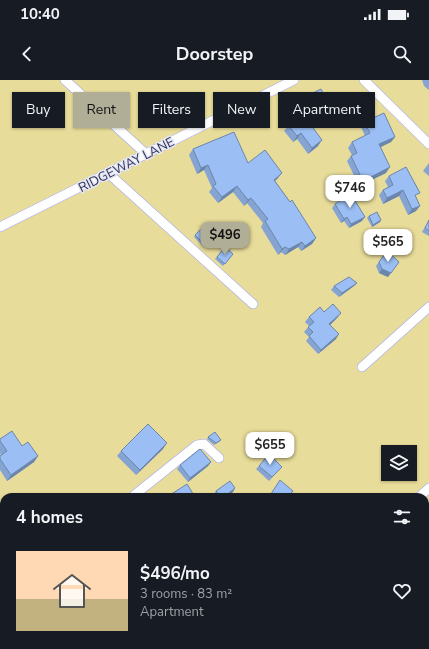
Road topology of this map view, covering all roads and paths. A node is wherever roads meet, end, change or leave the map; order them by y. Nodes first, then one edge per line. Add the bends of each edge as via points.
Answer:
1 (65, 80) edge
2 (294, 80) edge
3 (364, 80) edge
4 (429, 144) edge
5 (146, 154) junction
6 (108, 173) junction
7 (0, 227) edge
8 (253, 304) dead end
9 (429, 307) edge
10 (362, 367) dead end
11 (219, 458) dead end
12 (137, 493) edge

1 - 5 street
2 - 5 street, RIDGEWAY LANE
3 - 4 street
5 - 6 street, RIDGEWAY LANE
6 - 7 street, RIDGEWAY LANE
6 - 8 street
9 - 10 street
11 - 12 street via 204,444 197,445

